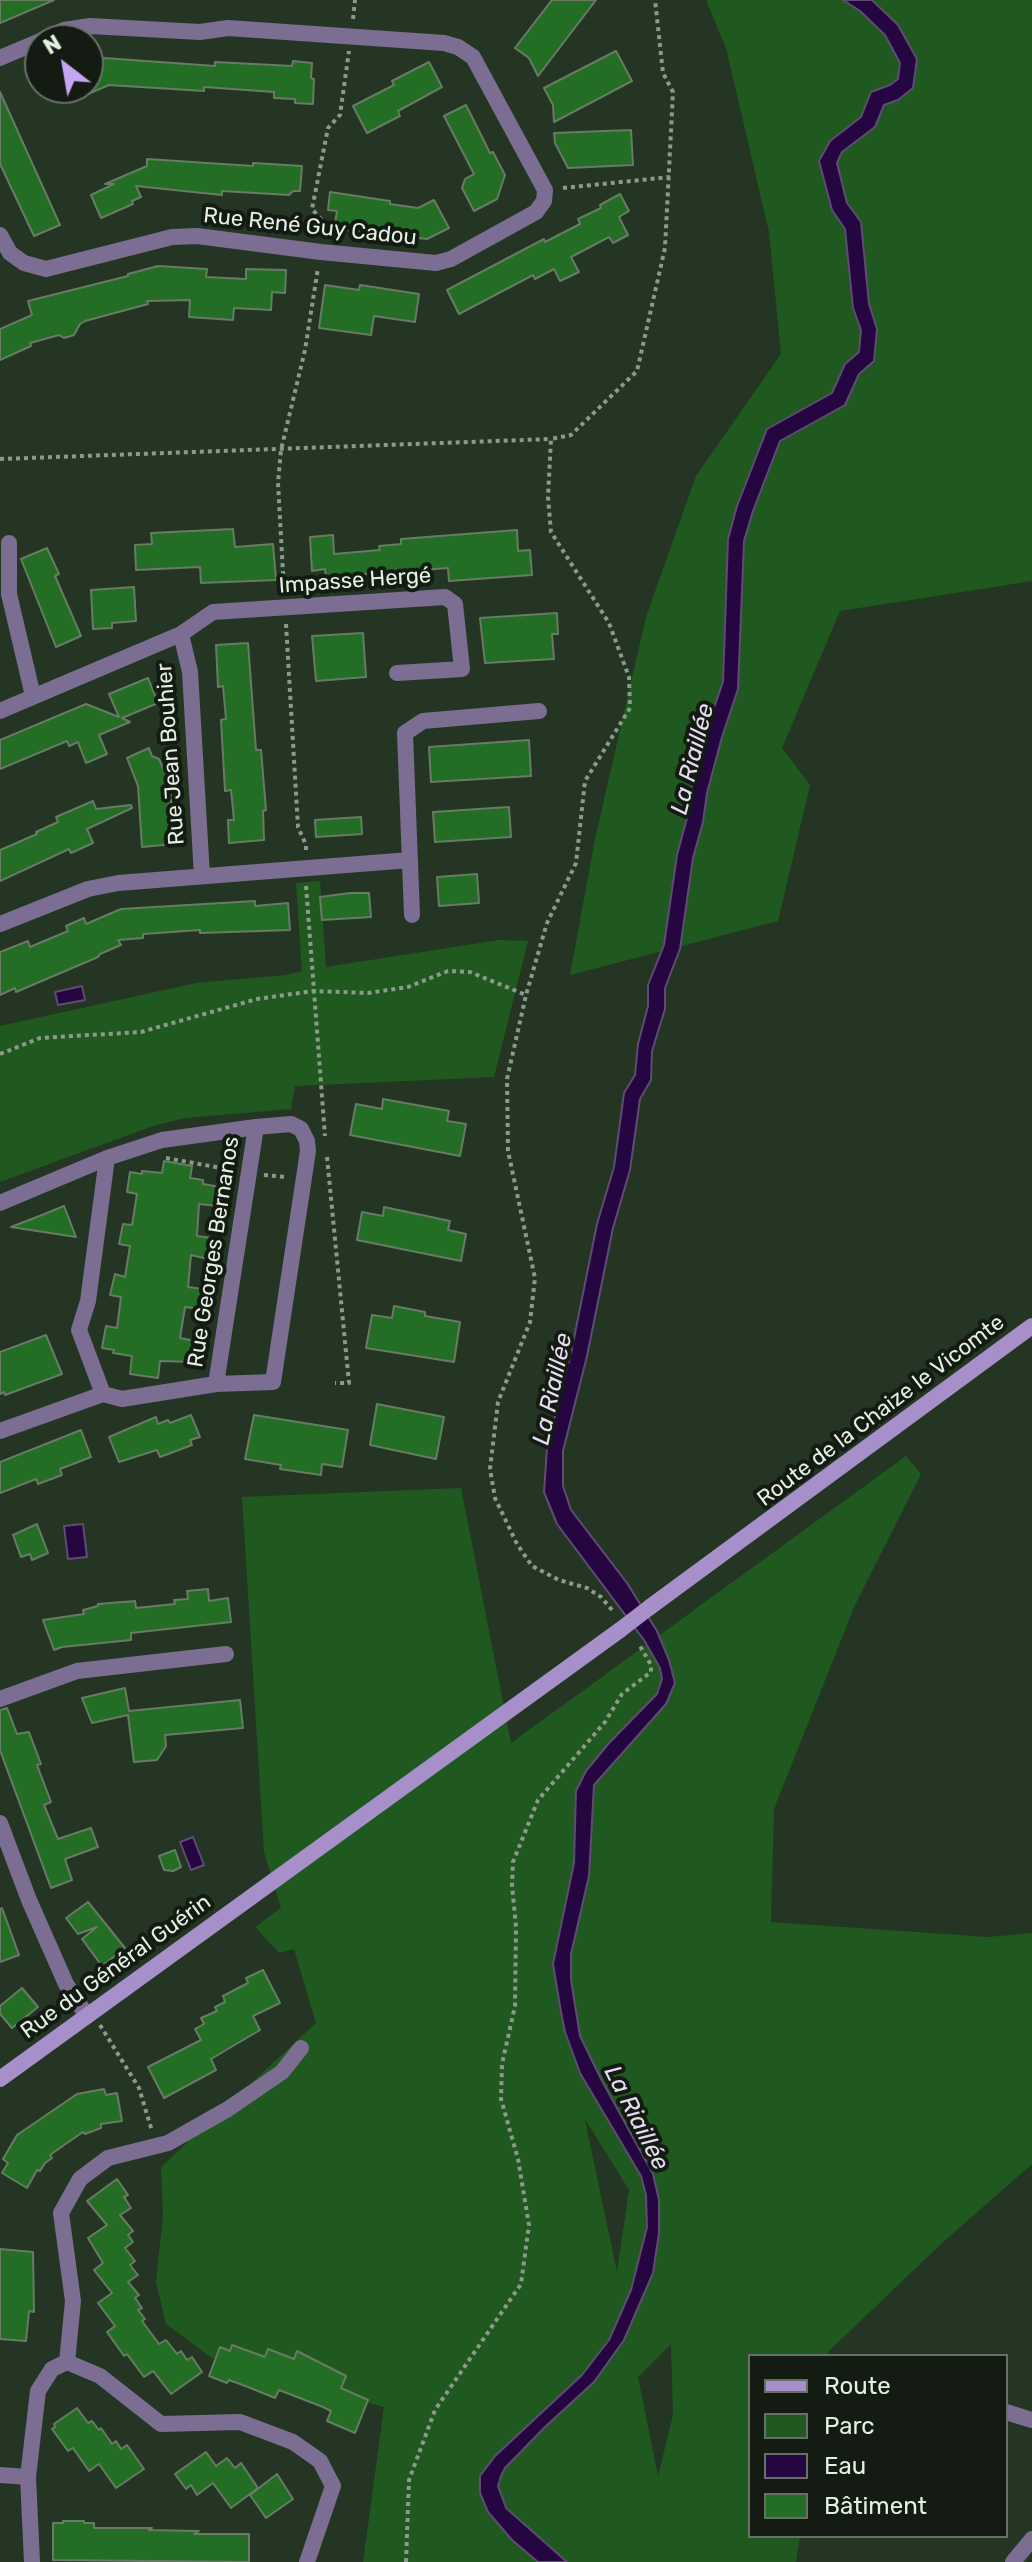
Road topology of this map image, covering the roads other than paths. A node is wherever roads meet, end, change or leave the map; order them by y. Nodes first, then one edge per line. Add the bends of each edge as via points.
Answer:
1 (104, 27) edge
2 (24, 47) edge
3 (0, 58) edge
4 (0, 235) edge
5 (9, 543) dead end
6 (181, 634) junction
7 (397, 673) dead end
8 (33, 696) junction
9 (0, 711) edge
10 (539, 711) dead end
11 (410, 860) junction
12 (202, 876) junction
13 (412, 915) dead end
14 (0, 924) edge
15 (256, 1127) junction
16 (107, 1158) junction
17 (0, 1203) edge
18 (1032, 1326) edge
19 (216, 1384) junction
20 (103, 1394) junction
21 (0, 1431) edge
22 (620, 1630) joint
23 (226, 1654) dead end
24 (0, 1699) edge
25 (0, 1823) edge
26 (89, 2014) junction
27 (301, 2048) dead end
28 (0, 2079) edge
29 (67, 2362) junction
30 (1008, 2413) edge
31 (1032, 2420) edge
32 (0, 2475) edge
33 (28, 2477) junction
34 (1032, 2539) edge
35 (32, 2562) edge
36 (307, 2562) edge
37 (1013, 2562) edge

1 - 4 street, Rue René Guy Cadou via 200,32 228,28 458,47 473,57 545,190 544,201 536,212 436,263 172,237 46,269 10,253
2 - 3 street
5 - 8 street via 9,594
6 - 7 street, Impasse Hergé via 213,612 433,597 455,604 462,669
6 - 8 street, Rue Jean Bouhier
6 - 12 street, Rue Jean Bouhier via 190,672
8 - 9 street, Rue Jean Bouhier
10 - 11 street via 423,721 405,733
11 - 12 street
11 - 13 street
12 - 14 street via 88,889
15 - 16 street via 162,1140
15 - 19 street, Rue Georges Bernanos
15 - 19 street via 291,1124 307,1141 273,1382
16 - 17 street
16 - 20 street via 88,1301 79,1330
18 - 22 main road, Route de la Chaize le Vicomte, bridge
19 - 20 street via 122,1399
20 - 21 street
22 - 26 main road, Rue du Général Guérin
23 - 24 street via 77,1671
25 - 26 street via 66,1984
26 - 28 main road, Rue du Général Guérin
27 - 29 street via 282,2072 228,2109 168,2143 108,2158 80,2179 61,2213 73,2301
29 - 33 street via 52,2369 38,2391
29 - 36 street via 100,2376 161,2424 240,2422 293,2442 320,2461 333,2486
30 - 31 street
32 - 33 street
33 - 35 street
34 - 37 street

